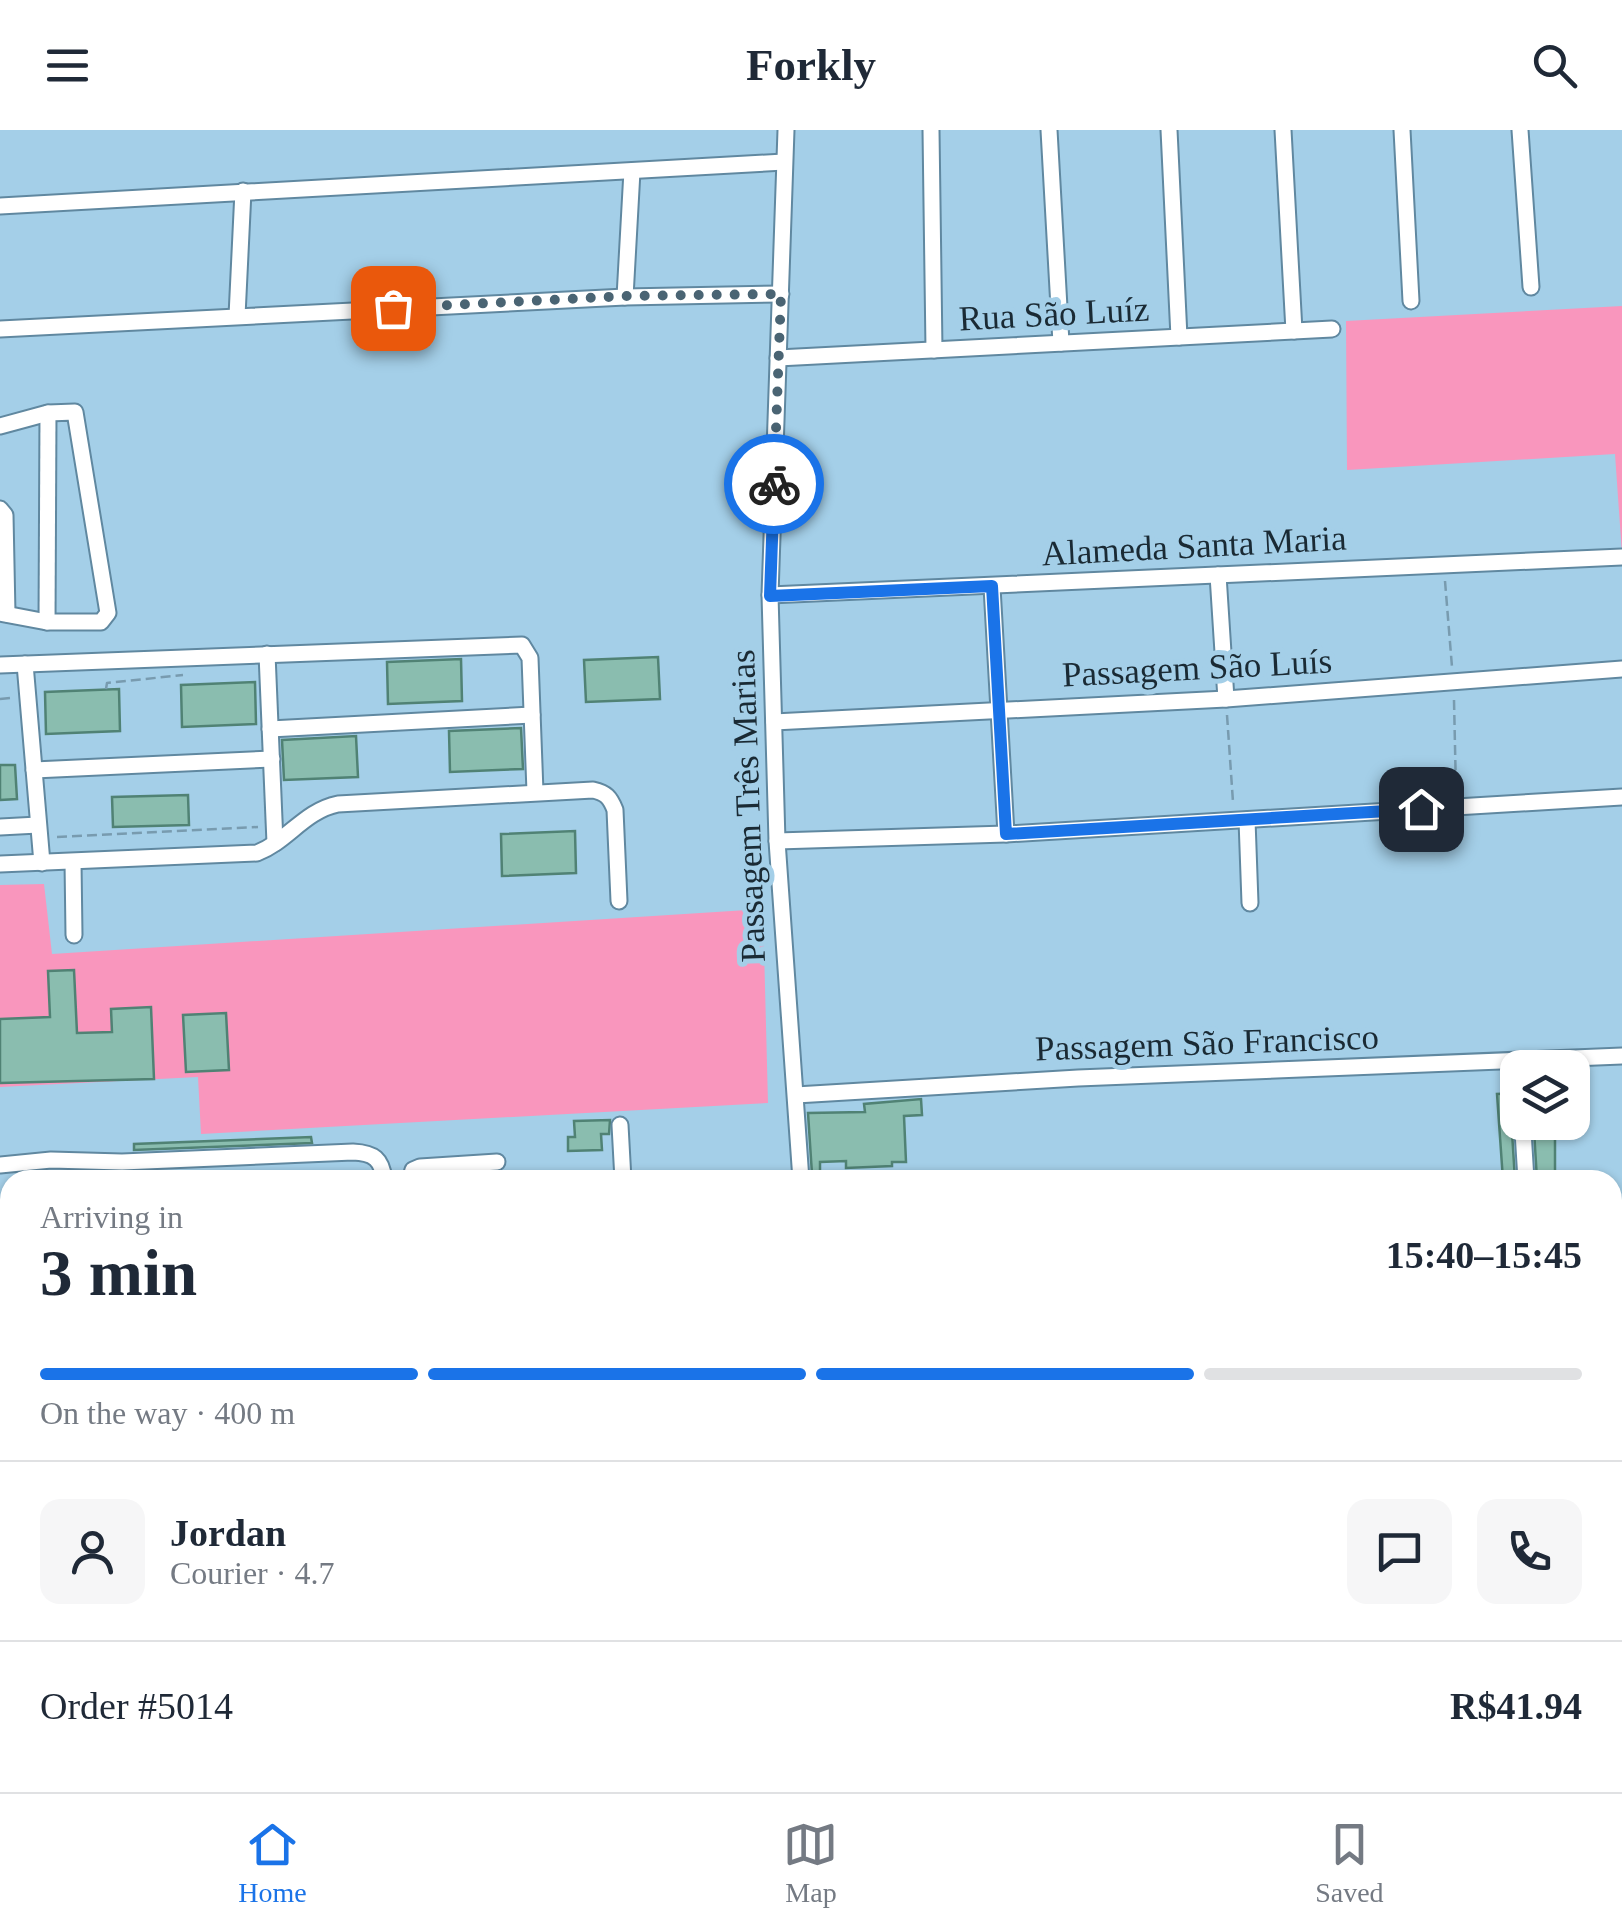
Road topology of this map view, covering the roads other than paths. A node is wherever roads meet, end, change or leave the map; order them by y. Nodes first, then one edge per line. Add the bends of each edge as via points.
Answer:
1 (786, 130) edge
2 (931, 130) edge
3 (1049, 130) edge
4 (1168, 130) edge
5 (1284, 130) edge
6 (1402, 130) edge
7 (1520, 130) edge
8 (784, 162) junction
9 (632, 171) junction
10 (243, 190) junction
11 (0, 206) edge
12 (1531, 287) dead end
13 (781, 294) junction
14 (626, 296) junction
15 (1411, 301) dead end
16 (238, 316) junction
17 (0, 329) edge
18 (1332, 329) dead end
19 (1294, 331) junction
20 (1179, 337) junction
21 (1061, 343) junction
22 (934, 350) junction
23 (778, 358) junction
24 (48, 413) junction
25 (0, 426) edge
26 (0, 508) edge
27 (1622, 557) edge
28 (1218, 575) junction
29 (992, 586) junction
30 (770, 596) junction
31 (4, 614) edge
32 (47, 622) junction
33 (267, 654) junction
34 (25, 664) junction
35 (0, 665) edge
36 (1622, 669) edge
37 (1226, 699) junction
38 (998, 708) junction
39 (532, 715) junction
40 (774, 722) junction
41 (270, 729) junction
42 (272, 759) junction
43 (34, 770) junction
44 (535, 792) junction
45 (1622, 796) edge
46 (1241, 820) junction
47 (0, 827) edge
48 (39, 831) junction
49 (1006, 834) junction
50 (777, 841) junction
51 (275, 842) junction
52 (73, 862) junction
53 (0, 864) edge
54 (42, 864) junction
55 (619, 902) dead end
56 (1250, 902) dead end
57 (74, 935) dead end
58 (1622, 1056) edge
59 (796, 1095) junction
60 (620, 1125) dead end
61 (1524, 1140) edge
62 (122, 1162) junction
63 (497, 1162) dead end
64 (0, 1165) edge
65 (122, 1170) edge
66 (382, 1170) edge
67 (413, 1170) edge
68 (622, 1170) edge
69 (801, 1170) edge
70 (1525, 1170) edge

1 - 8 street, Passagem Três Marias
2 - 22 street
3 - 21 street
4 - 20 street
5 - 19 street
6 - 15 street
7 - 12 street
8 - 9 street
8 - 13 street, Passagem Três Marias
9 - 10 street
9 - 14 street
10 - 11 street
10 - 16 street
13 - 14 street
13 - 23 street, Passagem Três Marias
14 - 16 street
16 - 17 street
18 - 19 street, Rua São Luíz
19 - 20 street, Rua São Luíz
20 - 21 street, Rua São Luíz
21 - 22 street, Rua São Luíz
22 - 23 street, Rua São Luíz
23 - 30 street, Passagem Três Marias
24 - 25 street
24 - 32 street
24 - 32 street via 70,410 79,418 108,613 101,622
26 - 31 street
27 - 28 street, Alameda Santa Maria
28 - 29 street, Alameda Santa Maria
28 - 37 street
29 - 30 street, Alameda Santa Maria
29 - 38 street
30 - 40 street, Passagem Três Marias
31 - 32 street
33 - 34 street
33 - 39 street via 522,644 530,658
33 - 41 street
34 - 35 street
34 - 43 street
36 - 37 street, Passagem São Luís
37 - 38 street, Passagem São Luís
38 - 40 street, Passagem São Luís
38 - 49 street
39 - 41 street
39 - 44 street
40 - 50 street, Passagem Três Marias
41 - 42 street
42 - 43 street
42 - 51 street
43 - 48 street
44 - 51 street via 338,804 308,814
44 - 55 street via 593,790 611,800
45 - 46 street
46 - 49 street
46 - 56 street
47 - 48 street
48 - 54 street
49 - 50 street
50 - 59 street, Passagem Três Marias
51 - 52 street via 240,855
52 - 54 street
52 - 57 street
53 - 54 street
58 - 59 street, Passagem São Francisco
59 - 69 street, Passagem Três Marias
60 - 68 street
61 - 70 street
62 - 64 street
62 - 65 street
62 - 66 street via 364,1152
63 - 67 street

